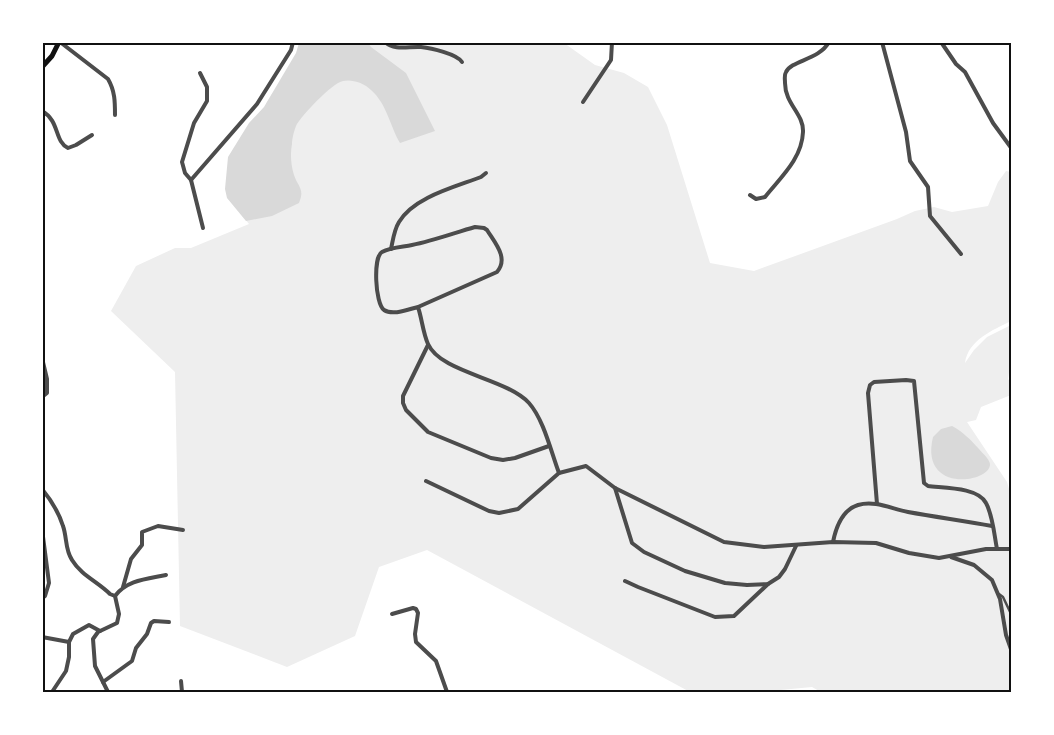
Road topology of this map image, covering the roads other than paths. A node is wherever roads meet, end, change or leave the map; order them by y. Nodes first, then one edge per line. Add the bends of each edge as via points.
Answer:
1 (60, 42) edge
2 (293, 42) edge
3 (386, 42) edge
4 (612, 42) edge
5 (829, 42) edge
6 (882, 42) edge
7 (941, 42) edge
8 (462, 62) dead end
9 (42, 67) edge
10 (200, 73) dead end
11 (583, 102) dead end
12 (42, 111) edge
13 (116, 115) dead end
14 (92, 135) dead end
15 (1012, 149) edge
16 (486, 173) dead end
17 (191, 180) junction
18 (750, 195) dead end
19 (203, 228) dead end
20 (391, 249) junction
21 (961, 254) dead end
22 (418, 307) junction
23 (428, 345) junction
24 (42, 358) edge
25 (42, 397) edge
26 (549, 446) junction
27 (559, 473) junction
28 (426, 481) dead end
29 (615, 488) junction
30 (42, 489) edge
31 (877, 504) junction
32 (992, 526) junction
33 (42, 529) edge
34 (183, 530) dead end
35 (833, 542) junction
36 (796, 546) junction
37 (997, 548) junction
38 (1012, 549) edge
39 (949, 556) junction
40 (166, 576) dead end
41 (625, 581) dead end
42 (768, 584) junction
43 (123, 587) junction
44 (997, 592) junction
45 (115, 596) junction
46 (42, 598) edge
47 (392, 614) dead end
48 (1012, 616) edge
49 (169, 622) dead end
50 (100, 631) junction
51 (42, 637) edge
52 (68, 642) junction
53 (1012, 652) edge
54 (103, 682) junction
55 (181, 682) dead end
56 (52, 692) edge
57 (108, 692) edge
58 (182, 692) edge
59 (447, 692) edge

1 - 9 main road
1 - 13 street via 108,79 113,87
2 - 17 street via 257,104
3 - 8 street via 391,47 428,48 458,57
4 - 11 street via 611,60
5 - 18 street via 821,52 789,67 786,73 787,98 803,129 799,152 765,197 756,199
6 - 21 street via 906,132 910,161 928,187 930,216
7 - 15 street via 965,72 993,123
10 - 17 street via 207,87 207,101 194,123 182,162
12 - 14 street via 54,122 61,144 68,148
16 - 20 street via 409,209 397,224
17 - 19 street
20 - 22 street via 377,258 379,303 384,310 391,312
20 - 22 street via 480,227 487,230 502,256 503,262 497,272
22 - 23 street
23 - 26 street via 443,360 507,388 529,403 537,414
23 - 26 street via 403,396 406,410 428,432 503,460
24 - 25 street via 47,379 47,393
26 - 27 street
27 - 28 street via 518,509 499,513
27 - 29 street via 586,466
29 - 36 street via 724,542 764,547
29 - 42 street via 632,543 644,552 685,571 724,583
30 - 45 street via 51,499 64,527 71,560
31 - 32 street
31 - 32 street via 870,385 874,382 914,381 924,483 980,495 986,502
31 - 35 street via 859,505 849,510 836,529
32 - 37 street
33 - 46 street via 49,583
34 - 43 street via 158,526 142,532 142,545 131,559
35 - 36 street
35 - 39 street via 876,543 916,554 939,558
36 - 42 street via 780,577
37 - 38 street
37 - 39 street
39 - 44 street via 974,565 992,580
40 - 43 street
41 - 42 street via 715,617 734,616
43 - 45 street
44 - 48 street
44 - 53 street
45 - 50 street via 119,614 117,622
47 - 59 street via 416,609 416,642 436,661
49 - 54 street via 150,623 132,661
50 - 52 street via 89,625 72,634
50 - 54 street via 93,639 93,652 95,666
51 - 52 street
52 - 56 street via 66,671
54 - 57 street
55 - 58 street

